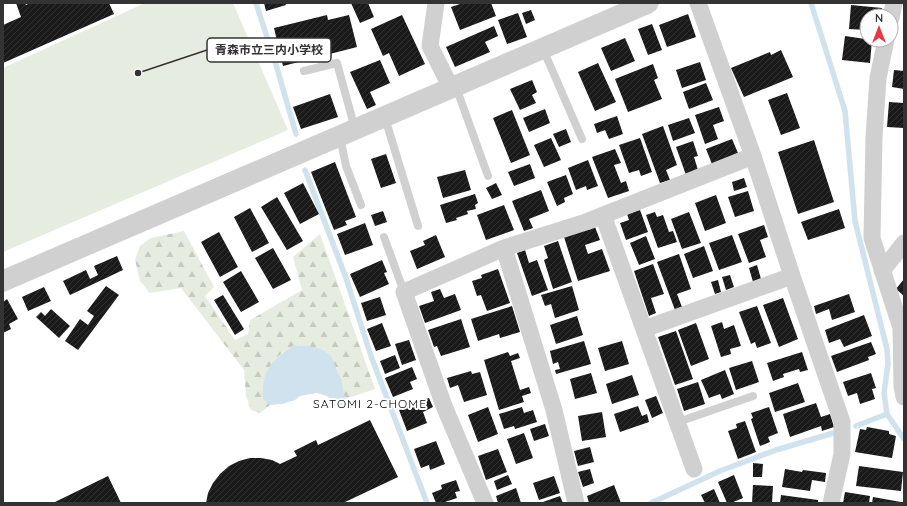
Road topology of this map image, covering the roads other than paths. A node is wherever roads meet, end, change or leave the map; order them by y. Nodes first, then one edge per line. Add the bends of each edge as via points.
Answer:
1 (436, 3) edge
2 (648, 3) edge
3 (698, 3) edge
4 (884, 48) edge
5 (542, 49) junction
6 (304, 71) dead end
7 (453, 87) junction
8 (385, 116) junction
9 (347, 133) junction
10 (582, 139) dead end
11 (753, 156) junction
12 (488, 176) dead end
13 (361, 205) dead end
14 (603, 215) junction
15 (418, 226) dead end
16 (384, 237) dead end
17 (904, 242) edge
18 (504, 248) junction
19 (882, 271) junction
20 (792, 276) junction
21 (3, 281) edge
22 (404, 292) junction
23 (644, 330) junction
24 (753, 396) dead end
25 (904, 397) edge
26 (678, 422) junction
27 (694, 469) dead end
28 (485, 503) edge
29 (576, 503) edge
30 (831, 503) edge

1 - 7 street via 430,46
2 - 5 street
3 - 11 street
4 - 19 street via 878,78 874,137 872,238
5 - 7 street
5 - 10 lane
6 - 9 lane via 337,63
7 - 8 street
7 - 12 lane
8 - 9 street
8 - 15 lane
9 - 13 lane via 346,166
9 - 21 street
11 - 14 street
11 - 20 street
14 - 18 street
14 - 23 street
16 - 22 lane
17 - 19 street
18 - 22 street
18 - 29 street via 554,410
19 - 25 street via 901,328
20 - 23 street
20 - 30 street via 842,422 842,454
22 - 28 street via 444,406
23 - 26 street
24 - 26 lane
26 - 27 street

